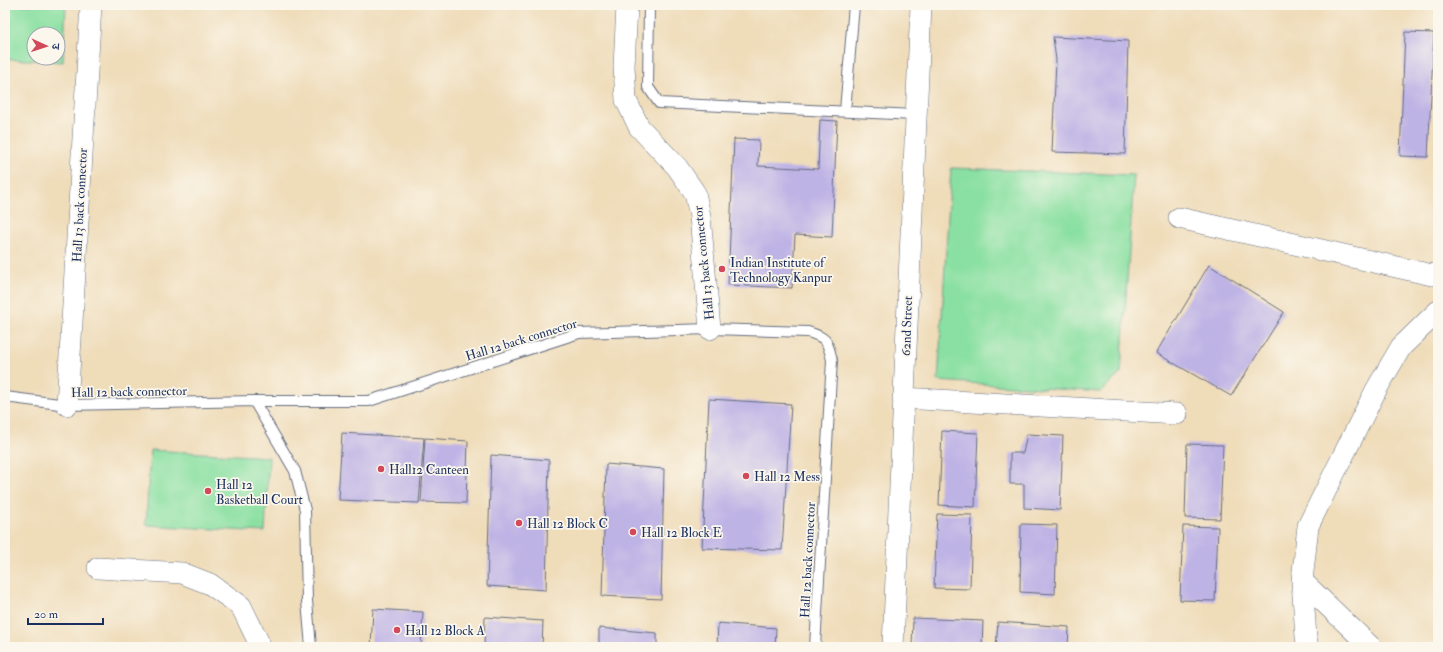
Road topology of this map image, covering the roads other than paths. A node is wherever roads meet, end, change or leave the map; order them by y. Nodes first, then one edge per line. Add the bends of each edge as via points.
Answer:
1 (91, 5) edge
2 (627, 5) edge
3 (649, 5) edge
4 (854, 5) edge
5 (921, 5) edge
6 (845, 112) junction
7 (915, 115) junction
8 (1179, 218) dead end
9 (1438, 273) edge
10 (1438, 311) edge
11 (710, 330) junction
12 (5, 397) edge
13 (904, 398) junction
14 (254, 401) junction
15 (67, 406) junction
16 (1177, 414) dead end
17 (98, 568) dead end
18 (1302, 581) junction
19 (260, 647) edge
20 (311, 647) edge
21 (815, 647) edge
22 (892, 647) edge
23 (1308, 647) edge
24 (1371, 647) edge

1 - 15 street, Hall 13 back connector
2 - 11 street, Hall 13 back connector via 624,67 626,100 639,126 677,167 695,193 700,216
3 - 6 lane via 648,87 659,102
4 - 6 lane
5 - 7 street, 62nd Street
6 - 7 lane
7 - 13 street, 62nd Street
8 - 9 street via 1432,275
10 - 18 street via 1400,347 1376,390 1308,526
11 - 14 lane, Hall 12 back connector via 579,333 369,401
11 - 21 lane, Hall 12 back connector via 808,332 821,336 826,341 832,360
12 - 15 lane, Hall 12 back connector
13 - 16 street
13 - 22 street, 62nd Street
14 - 15 lane, Hall 12 back connector
14 - 20 lane via 295,471 305,510
17 - 19 street via 182,573 210,584 241,606
18 - 23 street
18 - 24 street

